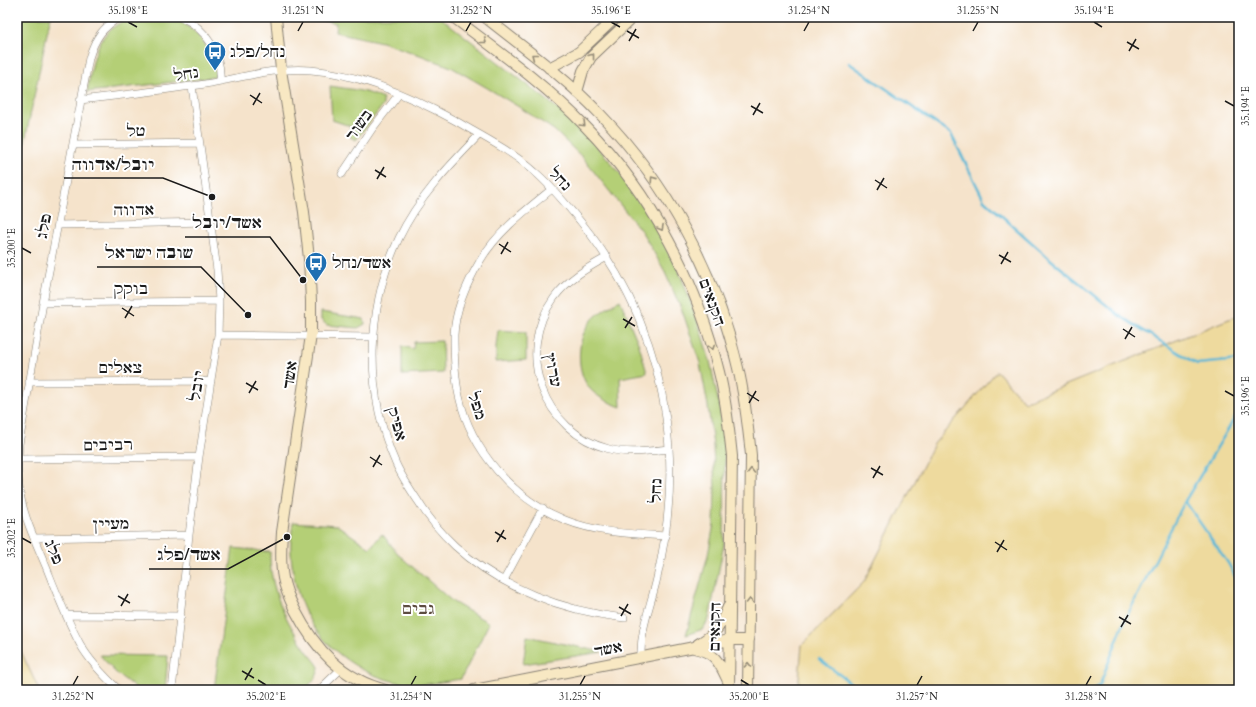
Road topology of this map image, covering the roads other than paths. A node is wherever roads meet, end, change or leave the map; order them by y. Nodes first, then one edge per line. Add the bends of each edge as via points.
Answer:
1 (120, 17) edge
2 (180, 17) edge
3 (276, 17) edge
4 (453, 17) edge
5 (484, 17) edge
6 (616, 17) edge
7 (633, 17) edge
8 (549, 68) junction
9 (281, 70) junction
10 (220, 81) junction
11 (192, 86) junction
12 (577, 92) junction
13 (399, 94) junction
14 (80, 100) junction
15 (479, 135) junction
16 (199, 143) junction
17 (73, 145) junction
18 (342, 174) dead end
19 (552, 188) junction
20 (210, 222) junction
21 (58, 225) junction
22 (607, 257) junction
23 (219, 301) junction
24 (42, 303) junction
25 (311, 335) junction
26 (218, 336) junction
27 (373, 336) junction
28 (211, 381) junction
29 (29, 382) junction
30 (670, 449) junction
31 (199, 457) junction
32 (18, 459) edge
33 (543, 508) junction
34 (189, 535) junction
35 (666, 536) junction
36 (34, 538) junction
37 (504, 580) junction
38 (730, 600) junction
39 (66, 615) junction
40 (181, 616) junction
41 (624, 618) dead end
42 (730, 640) junction
43 (749, 640) junction
44 (692, 648) junction
45 (641, 657) junction
46 (341, 669) junction
47 (729, 687) edge
48 (119, 690) edge
49 (172, 690) edge
50 (319, 690) edge
51 (386, 690) edge
52 (474, 690) edge
53 (748, 690) edge

1 - 14 street, פלג via 108,24 92,46
2 - 10 street via 202,31 210,41 221,71
3 - 9 main road, אשד
4 -> 38 main road, הקנאים via 552,95 586,127 642,197 684,270 720,373 729,429 732,456
8 -> 5 main road, הקנאים
6 - 8 main road via 579,52
12 -> 7 main road via 583,71 591,57
8 - 12 main road, הקנאים
9 - 10 street, נחל
9 - 13 street, נחל via 311,70 340,75
9 - 25 main road, אשד via 304,212 309,260
10 - 11 street, נחל
11 - 14 street, נחל
11 - 16 street, יובל
43 -> 12 main road, הקנאים via 751,455 744,399 731,341 701,262 674,211 620,135
13 - 15 street, נחל via 424,104
13 - 18 street, בשור
14 - 17 street, פלג
15 - 19 street, נחל via 534,171
15 - 27 street, אפיק via 444,171 410,217 386,272
16 - 17 street, טל
16 - 20 street, יובל
17 - 21 street, פלג
19 - 22 street, נחל
19 - 33 street, מפל via 512,222 480,260 461,303 454,334 458,395 465,418 476,440 492,465 511,485
20 - 21 street, אדווה
20 - 23 street, יובל
21 - 24 street, פלג
22 - 30 street, נחל via 635,308 653,355 662,387
22 - 30 street, ערוץ via 568,282 545,312 535,350 541,389 560,419 592,444 610,450
23 - 24 street, בוקק
23 - 26 street, יובל
24 - 29 street, פלג
25 - 26 street
25 - 27 street
25 - 46 main road, אשד via 282,532 282,571 289,596 305,629 324,654
26 - 28 street, יובל
27 - 37 street, אפיק via 378,409 396,464 422,508 450,541 473,561
28 - 29 street, צאלים
28 - 31 street, יובל
29 - 32 street, פלג
30 - 35 street, נחל
31 - 32 street, רביבים
31 - 34 street, יובל
32 - 36 street, פלג via 19,487
33 - 35 street, מפל via 565,520 584,526 632,534
33 - 37 street
34 - 36 street, מעיין
34 - 40 street, יובל
35 - 45 street, נחל via 642,633
36 - 39 street, פלג
37 - 41 street, אפיק via 564,606
38 - 42 main road, הקנאים
38 - 44 main road via 714,634
39 - 40 street
39 - 48 street, פלג via 80,645 103,676
40 - 49 street, יובל
42 - 43 main road, אשד
42 - 44 main road, אשד
42 - 47 main road, הקנאים
53 -> 43 main road, הקנאים
44 - 45 main road, אשד
44 - 47 main road via 702,650 719,662
45 - 52 main road, אשד
46 - 50 street
46 - 51 main road, אשד via 353,677

